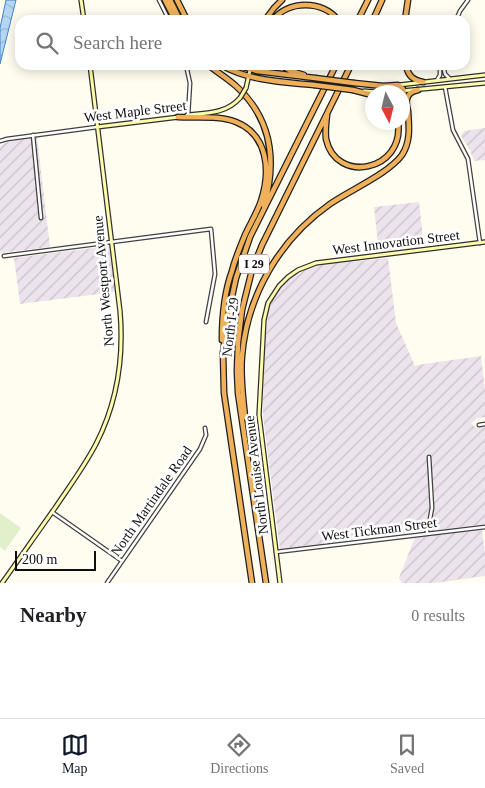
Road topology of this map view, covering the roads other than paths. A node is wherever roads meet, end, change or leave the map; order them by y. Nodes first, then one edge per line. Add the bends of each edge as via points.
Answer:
1 (81, 0) edge
2 (160, 0) edge
3 (165, 0) edge
4 (170, 0) edge
5 (177, 0) edge
6 (282, 0) edge
7 (368, 0) edge
8 (382, 0) edge
9 (408, 0) edge
10 (468, 0) edge
11 (83, 15) edge
12 (167, 15) edge
13 (172, 15) edge
14 (178, 15) edge
15 (184, 15) edge
16 (269, 15) edge
17 (276, 15) edge
18 (335, 15) edge
19 (360, 15) edge
20 (375, 15) edge
21 (406, 15) edge
22 (458, 15) edge
23 (91, 70) edge
24 (187, 70) edge
25 (215, 70) edge
26 (231, 70) edge
27 (251, 70) edge
28 (264, 70) edge
29 (288, 70) edge
30 (333, 70) edge
31 (348, 70) edge
32 (408, 70) edge
33 (441, 70) edge
34 (444, 70) edge
35 (485, 74) edge
36 (249, 77) junction
37 (315, 78) junction
38 (450, 79) junction
39 (435, 81) junction
40 (424, 82) junction
41 (485, 83) edge
42 (369, 85) edge
43 (402, 85) edge
44 (445, 87) junction
45 (353, 90) junction
46 (418, 90) junction
47 (365, 91) edge
48 (410, 91) edge
49 (365, 93) edge
50 (410, 94) edge
51 (327, 113) junction
52 (188, 116) junction
53 (178, 117) joint
54 (97, 127) junction
55 (398, 130) edge
56 (408, 130) edge
57 (33, 135) junction
58 (0, 141) edge
59 (41, 218) dead end
60 (254, 229) junction
61 (111, 242) junction
62 (485, 242) edge
63 (480, 243) junction
64 (4, 256) dead end
65 (310, 265) joint
66 (206, 322) dead end
67 (223, 354) junction
68 (485, 424) edge
69 (479, 425) dead end
70 (205, 428) dead end
71 (244, 430) junction
72 (429, 457) dead end
73 (52, 512) junction
74 (485, 527) edge
75 (427, 534) junction
76 (276, 552) junction
77 (122, 561) junction
78 (5, 582) edge
79 (251, 582) edge
80 (107, 583) edge
81 (266, 583) edge
82 (280, 583) edge

1 - 11 main road
2 - 12 street
3 - 13 highway
4 - 14 highway
5 - 15 highway
6 - 16 highway
7 - 19 highway
8 - 20 highway
9 - 21 highway
10 - 22 street
17 - 18 highway via 288,5 306,0 326,6
23 - 54 main road, North Westport Avenue
24 - 52 street via 190,83
25 - 60 highway via 247,97 268,138 269,186
26 - 36 highway
27 - 36 main road, West Maple Street
28 - 37 highway
29 - 37 highway
30 - 60 highway, North I-29 / I 29
31 - 51 highway, North I-29 / I 29
32 - 40 highway via 414,80
33 - 39 street
34 - 38 street
35 - 38 main road
36 - 45 highway, bridge
36 - 52 main road, West Maple Street, bridge via 246,88 233,105
37 - 42 highway, bridge
38 - 39 main road
39 - 40 main road
40 - 43 main road
41 - 44 main road
44 - 46 main road
44 - 63 street via 453,130 470,165
45 - 47 main road
45 - 49 highway
46 - 48 main road
46 - 50 highway
51 - 55 highway via 329,146 338,159 354,166 369,167 386,158 397,141
51 - 71 highway, North I-29 / I 29 via 268,231 246,291 237,362
52 - 53 highway
52 - 67 highway via 227,119 244,126 260,143 266,163 263,195 226,290
53 - 54 main road, West Maple Street
54 - 57 street, West Maple Street
54 - 61 main road, North Westport Avenue
56 - 71 highway via 407,144 396,162 331,203 306,224 265,276 249,316 242,348
57 - 58 street, West Maple Street
57 - 59 street
60 - 67 highway, North I-29 / I 29 via 233,288
61 - 64 street
61 - 66 street via 211,229 215,274
61 - 73 main road, North Westport Avenue via 121,327 117,384 96,444
62 - 63 main road, West Innovation Street
63 - 65 main road, West Innovation Street
65 - 76 main road, North Louise Avenue via 292,274 279,286 268,303 264,320 259,415
67 - 79 highway, North I-29 / I 29 via 225,403
68 - 69 street
70 - 77 street, North Martindale Road via 206,435 200,449
71 - 81 highway, North I-29 / I 29
72 - 75 street via 432,508
73 - 77 street
73 - 78 main road, North Westport Avenue
74 - 75 street, West Tickman Street
75 - 76 street, West Tickman Street
76 - 82 main road, North Louise Avenue
77 - 80 street, North Martindale Road

